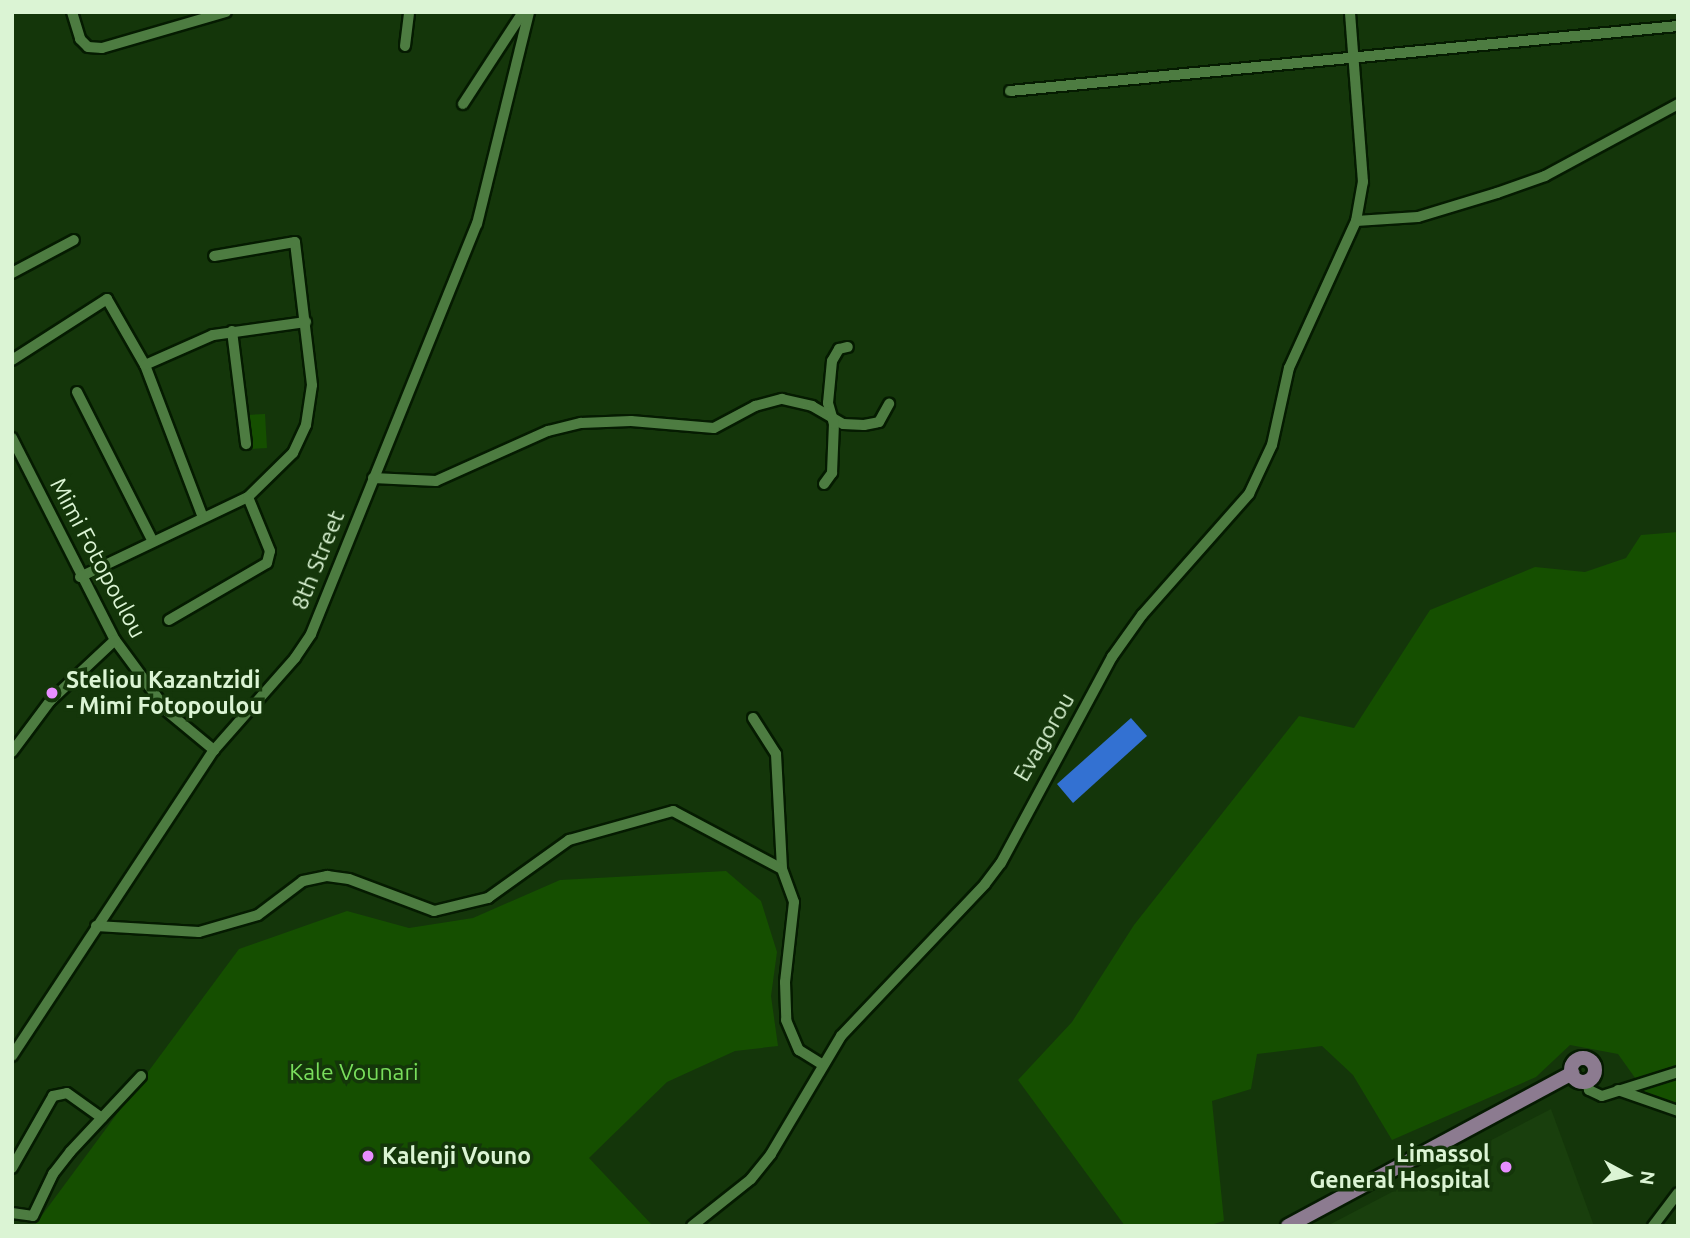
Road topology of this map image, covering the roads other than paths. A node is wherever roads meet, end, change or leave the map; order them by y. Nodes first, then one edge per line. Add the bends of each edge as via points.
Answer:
1 (72, 12) edge
2 (226, 12) edge
3 (523, 12) edge
4 (529, 12) edge
5 (1350, 12) edge
6 (409, 14) edge
7 (1678, 26) edge
8 (405, 46) dead end
9 (1354, 58) junction
10 (1010, 91) dead end
11 (463, 104) dead end
12 (1678, 104) edge
13 (1356, 221) junction
14 (74, 240) dead end
15 (214, 256) dead end
16 (14, 269) edge
17 (306, 322) junction
18 (232, 331) junction
19 (848, 347) dead end
20 (12, 360) edge
21 (145, 365) junction
22 (77, 392) dead end
23 (889, 404) dead end
24 (833, 419) junction
25 (12, 438) edge
26 (246, 444) dead end
27 (373, 478) junction
28 (824, 484) dead end
29 (247, 497) junction
30 (202, 515) junction
31 (152, 540) junction
32 (80, 577) junction
33 (169, 620) dead end
34 (115, 640) junction
35 (753, 718) dead end
36 (214, 750) junction
37 (12, 752) edge
38 (782, 869) junction
39 (96, 926) junction
40 (12, 1056) edge
41 (823, 1065) junction
42 (1678, 1072) edge
43 (1572, 1073) junction
44 (141, 1076) dead end
45 (1587, 1080) junction
46 (1618, 1090) junction
47 (1678, 1111) edge
48 (102, 1118) junction
49 (12, 1168) edge
50 (1678, 1193) edge
51 (12, 1213) edge
52 (692, 1226) edge
53 (1288, 1226) edge
54 (1653, 1226) edge

1 - 2 street via 80,39 88,47 102,48
3 - 11 street
4 - 27 street, 8th Street via 477,224
5 - 9 street, Evagorou
6 - 8 street
7 - 9 street
9 - 10 street
9 - 13 street, Evagorou via 1363,182
12 - 13 street via 1545,176 1418,217
13 - 41 street, Evagorou via 1289,368 1272,445 1249,494 1142,615 1112,657 1000,863 869,1002
14 - 16 street
15 - 17 street via 295,242
17 - 18 street
17 - 29 street via 312,385 306,425 293,453
18 - 21 street
18 - 26 street
19 - 24 street via 839,349 832,362 828,402
20 - 21 street via 107,299
21 - 30 street
22 - 31 street
23 - 24 street via 873,424 843,424
24 - 27 street via 812,406 782,400 755,406 714,428 631,421 581,423 548,431 436,481
24 - 28 street via 831,473
25 - 32 street, Mimi Fotopoulou
27 - 36 street, 8th Street via 311,634
29 - 30 street
29 - 33 street via 270,551 267,563
30 - 31 street
31 - 32 street
32 - 34 street, Mimi Fotopoulou
34 - 36 street, Mimi Fotopoulou via 169,712
34 - 37 street via 50,701
35 - 38 street via 776,754
36 - 39 street, 8th Street
38 - 39 street via 673,811 569,840 500,892 434,911 349,879 327,876 303,881 258,915 199,932
38 - 41 street via 791,887 795,917 785,982 786,1020 799,1050
39 - 40 street, 8th Street
41 - 52 street, Evagorou via 751,1179
42 - 46 street
43 - 45 main road
43 - 45 main road via 1576,1060 1587,1059 1595,1070
43 - 53 main road
44 - 48 street
45 - 46 street via 1594,1095
46 - 47 street
48 - 49 street via 67,1093 53,1096
48 - 51 street via 53,1174 33,1216
50 - 54 street

